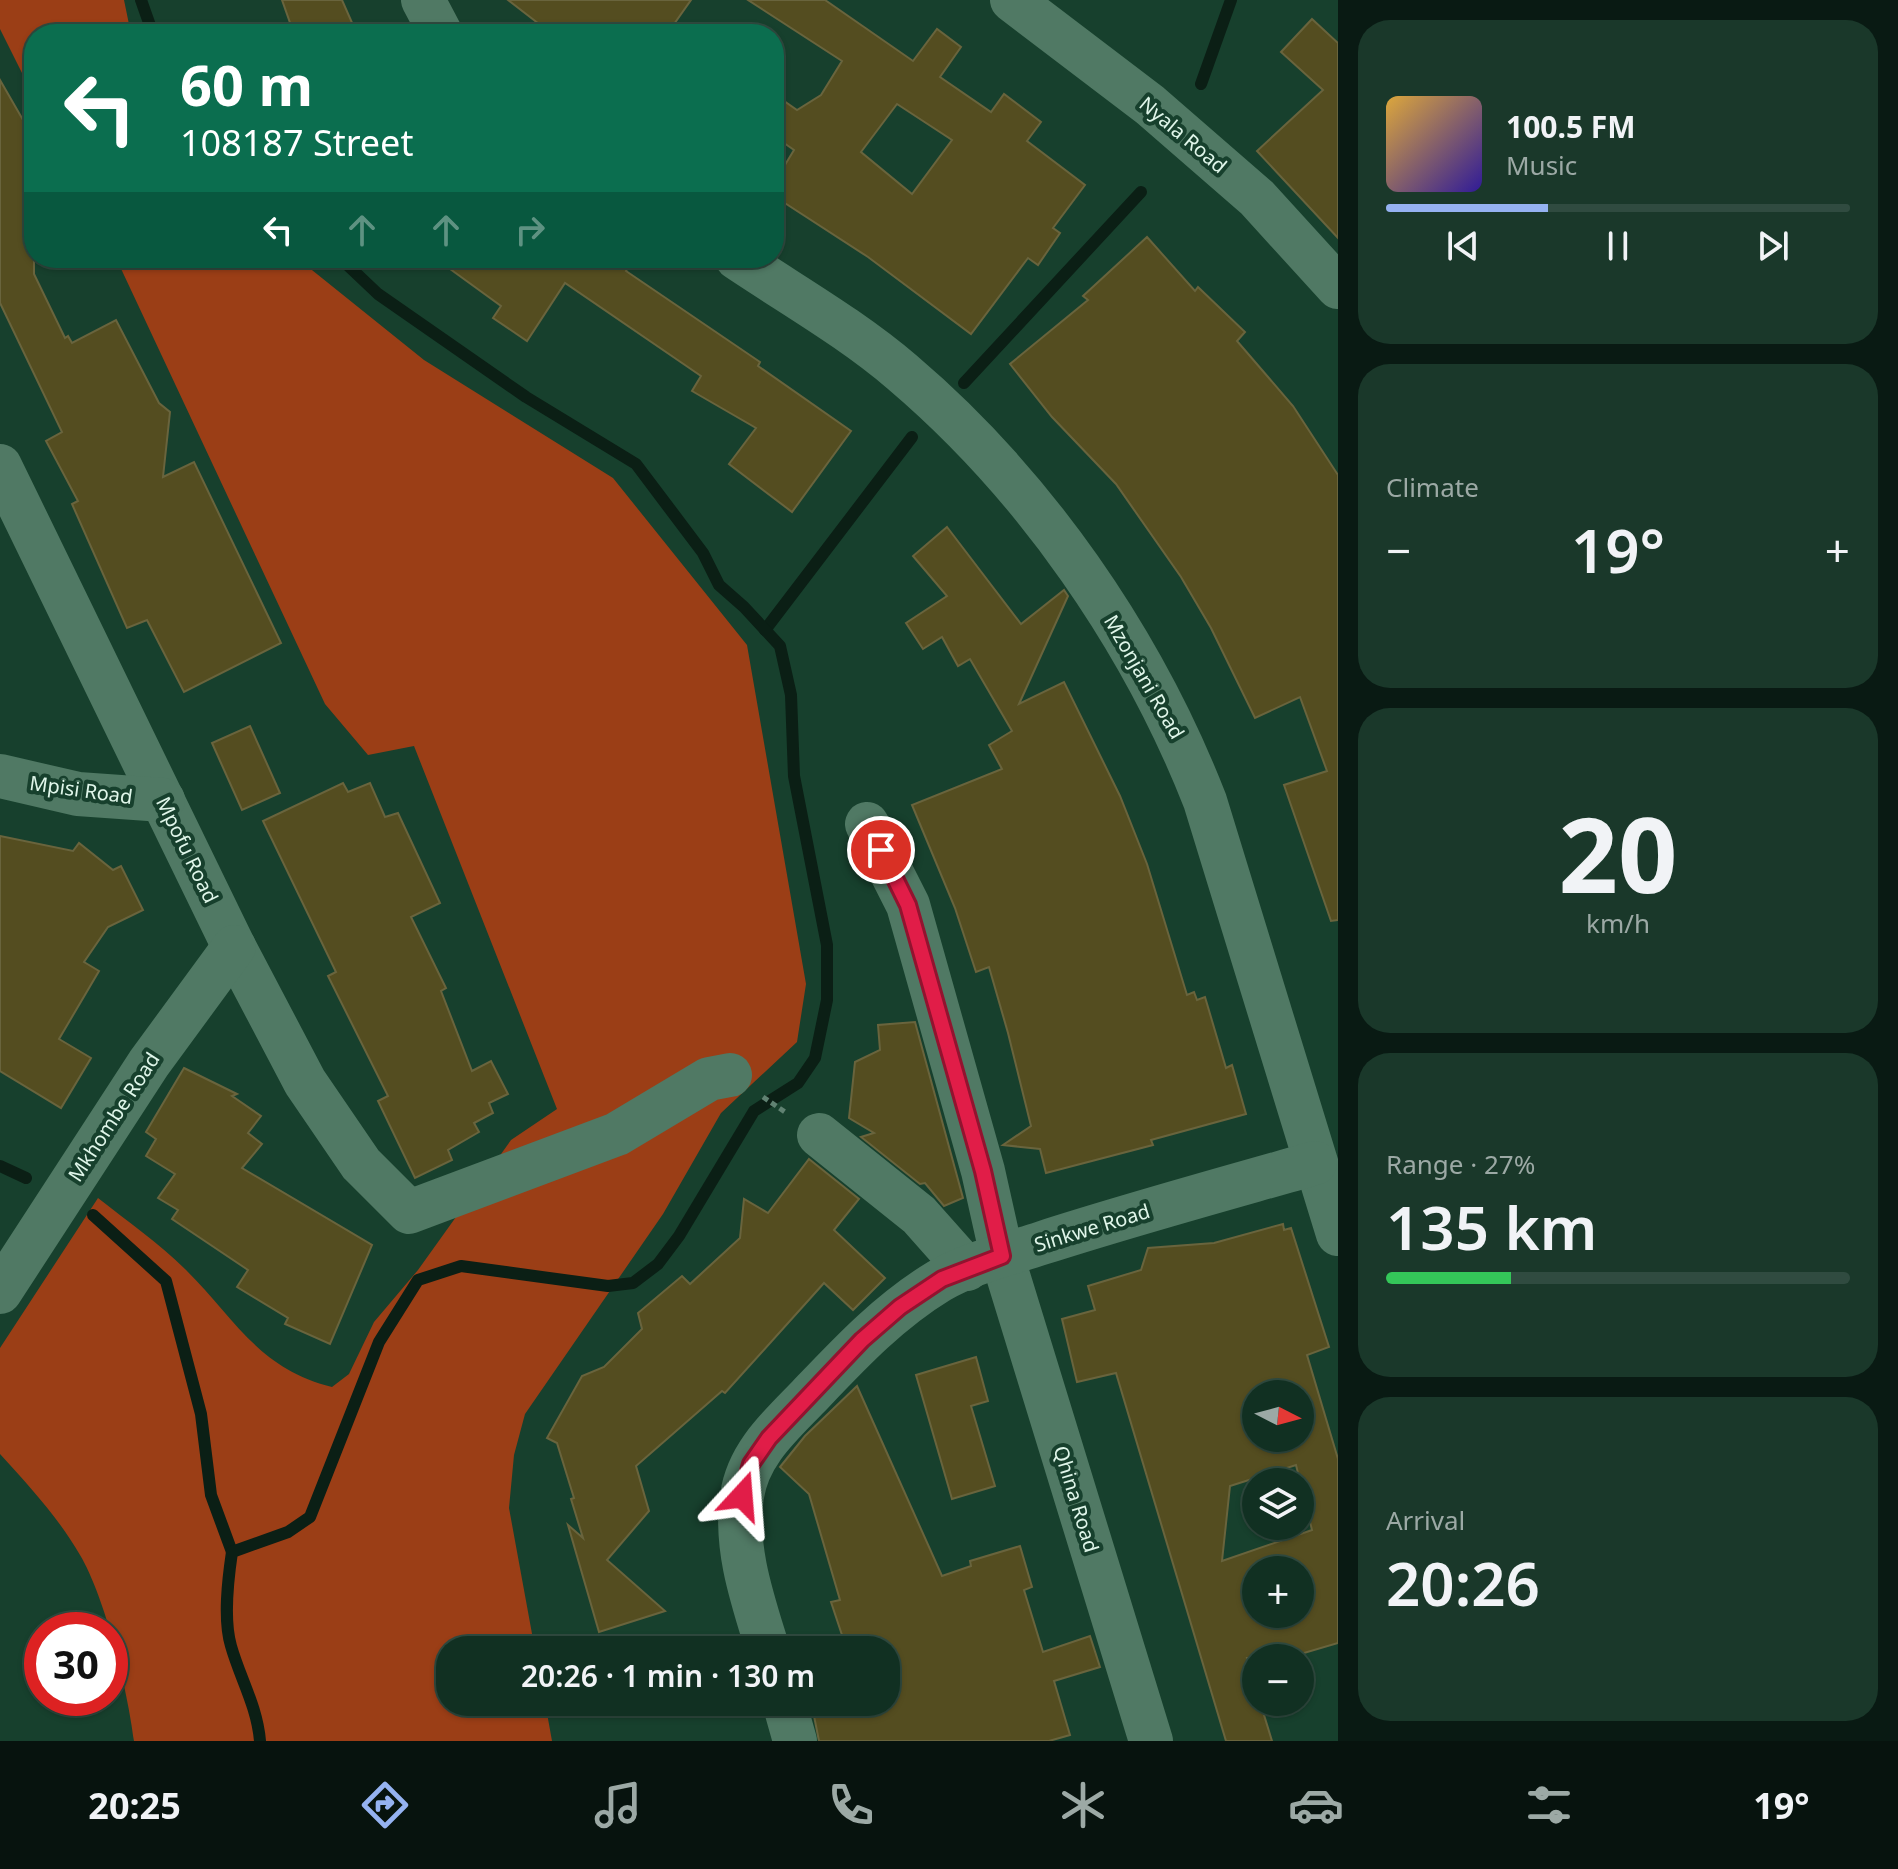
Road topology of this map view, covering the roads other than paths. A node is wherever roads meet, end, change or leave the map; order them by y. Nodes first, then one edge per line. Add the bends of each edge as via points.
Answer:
1 (423, 0) edge
2 (1012, 0) edge
3 (436, 24) edge
4 (751, 268) edge
5 (1338, 287) edge
6 (0, 466) edge
7 (0, 776) edge
8 (163, 800) junction
9 (867, 824) dead end
10 (234, 947) junction
11 (730, 1075) road end
12 (819, 1135) road end
13 (1315, 1163) junction
14 (1338, 1234) edge
15 (985, 1263) junction
16 (0, 1292) edge
17 (764, 1636) edge
18 (788, 1716) edge
19 (795, 1741) edge
20 (1151, 1741) edge

1 - 3 street
2 - 5 street, Nyala Road via 1150,105 1257,198
4 - 13 street, Mzonjani Road via 902,372 1027,498 1104,608 1178,732 1205,801
6 - 8 street, Mpofu Road
7 - 8 street, Mpisi Road via 78,794
8 - 10 street, Mpofu Road
9 - 15 street, Qhina Road via 908,905 983,1171
10 - 11 street, Mpofu Road via 328,1120 361,1164 409,1212 617,1134 709,1079
10 - 16 street, Mkhombe Road via 149,1063
12 - 15 street
13 - 14 street, Mzonjani Road
13 - 15 street, Sinkwe Road via 1089,1227
15 - 17 street, Sinkwe Road via 942,1279 900,1307 862,1340 751,1464 742,1496 740,1537
15 - 20 street, Qhina Road
18 - 19 street

